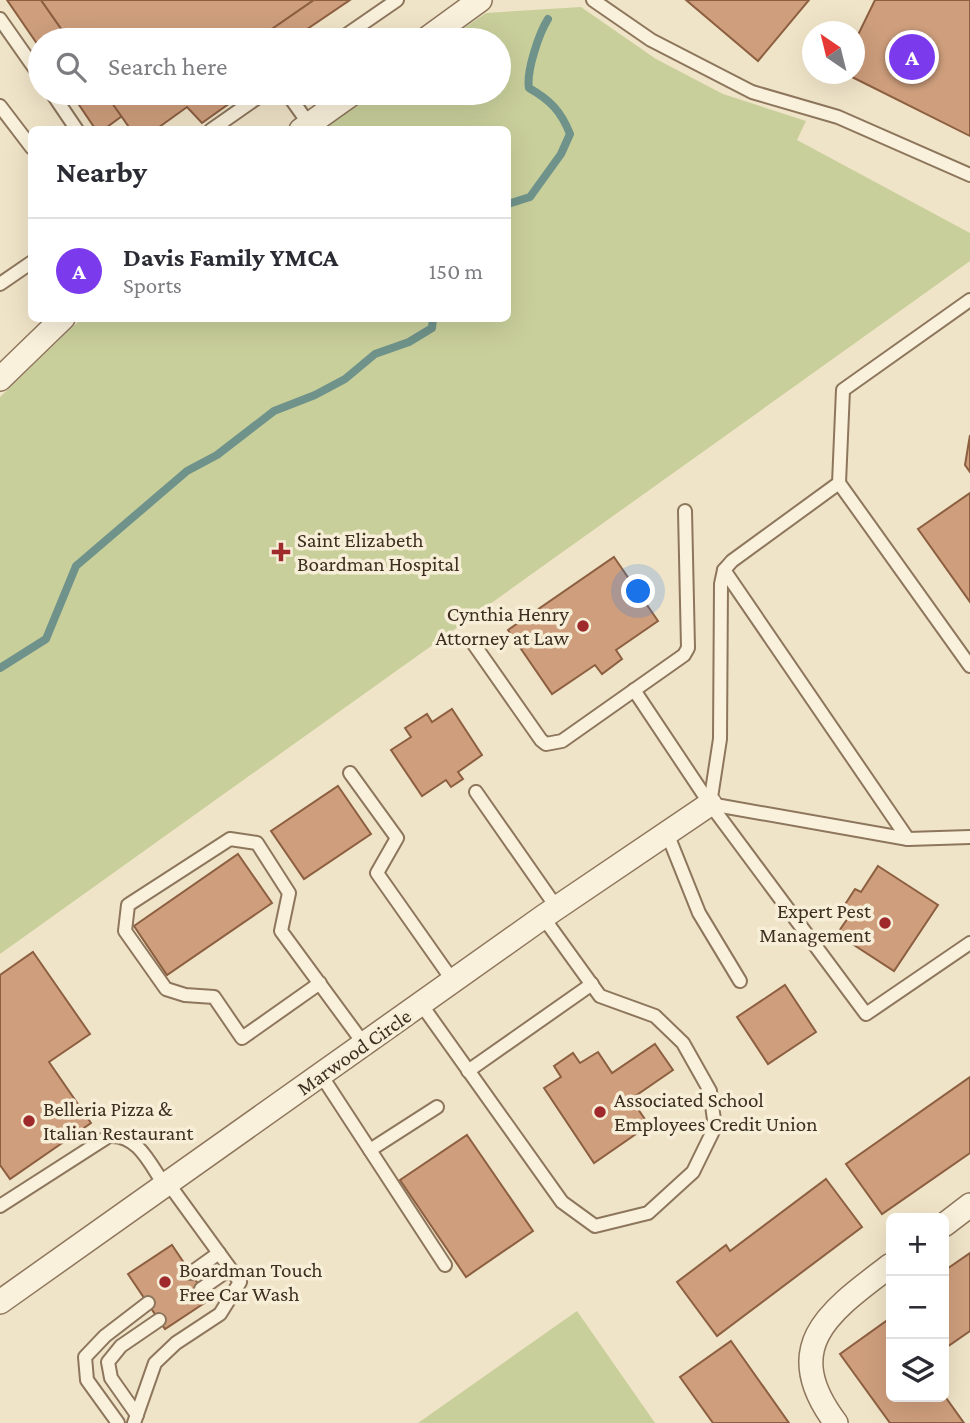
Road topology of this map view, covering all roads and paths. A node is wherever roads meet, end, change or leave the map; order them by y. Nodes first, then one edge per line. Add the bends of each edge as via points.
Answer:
1 (397, 0) edge
2 (480, 0) edge
3 (593, 0) edge
4 (0, 19) edge
5 (356, 28) edge
6 (442, 28) edge
7 (28, 59) edge
8 (60, 105) edge
9 (247, 105) edge
10 (293, 105) edge
11 (336, 105) edge
12 (0, 106) edge
13 (74, 126) edge
14 (217, 126) edge
15 (304, 126) edge
16 (306, 126) edge
17 (28, 143) edge
18 (970, 175) edge
19 (28, 265) edge
20 (0, 284) edge
21 (970, 300) edge
22 (59, 322) edge
23 (0, 379) edge
24 (839, 483) junction
25 (685, 511) dead end
26 (724, 570) junction
27 (473, 643) dead end
28 (970, 666) edge
29 (634, 690) junction
30 (350, 773) dead end
31 (476, 792) dead end
32 (710, 804) junction
33 (667, 833) junction
34 (970, 837) edge
35 (908, 838) junction
36 (550, 913) junction
37 (970, 943) edge
38 (453, 981) junction
39 (740, 981) dead end
40 (320, 983) junction
41 (592, 984) junction
42 (421, 1004) junction
43 (364, 1044) junction
44 (468, 1070) junction
45 (321, 1074) junction
46 (437, 1107) dead end
47 (370, 1150) junction
48 (167, 1184) junction
49 (970, 1205) edge
50 (0, 1206) edge
51 (949, 1221) edge
52 (219, 1253) junction
53 (445, 1265) dead end
54 (230, 1269) junction
55 (886, 1269) edge
56 (191, 1273) dead end
57 (201, 1289) dead end
58 (0, 1302) edge
59 (148, 1303) dead end
60 (159, 1320) dead end
61 (135, 1419) edge
62 (118, 1423) edge
63 (836, 1423) edge

1 - 5 lane
2 - 6 street
3 - 18 lane via 651,40 752,92 838,117
4 - 7 lane
8 - 13 lane
9 - 14 lane
10 - 15 lane
11 - 16 street
12 - 17 lane
19 - 20 lane
21 - 24 lane via 843,390
22 - 23 street
24 - 26 lane
24 - 28 lane
25 - 29 lane via 688,648
26 - 32 lane via 720,739
26 - 35 lane
27 - 29 lane via 545,744 562,741
29 - 32 lane
30 - 38 lane via 397,838 377,873
31 - 36 lane
32 - 33 street, Marwood Circle
32 - 35 lane
32 - 37 lane via 866,1014
33 - 36 street, Marwood Circle
33 - 39 lane via 699,914
34 - 35 lane
36 - 38 street, Marwood Circle
36 - 41 lane
38 - 42 street, Marwood Circle
40 - 40 lane via 281,931 289,893 257,843 230,839 128,905 125,931 166,989 214,997 242,1038
40 - 43 lane
41 - 44 lane
41 - 44 lane via 600,996 654,1016 683,1043 710,1091 715,1127 710,1138 692,1172 648,1213 596,1226 562,1202
42 - 43 street, Marwood Circle
42 - 44 lane
43 - 45 street, Marwood Circle
45 - 47 lane
45 - 48 street, Marwood Circle
46 - 47 lane
47 - 53 lane
48 - 50 lane via 133,1141 123,1135 109,1136
48 - 52 lane
48 - 58 street, Marwood Circle
49 - 51 street
52 - 54 lane
52 - 56 lane
54 - 57 lane
54 - 61 lane via 240,1282 220,1314 155,1363
55 - 63 street via 846,1299 816,1334 809,1366 819,1401
59 - 62 lane via 85,1357 87,1380
60 - 61 lane via 121,1346 108,1362 111,1378

